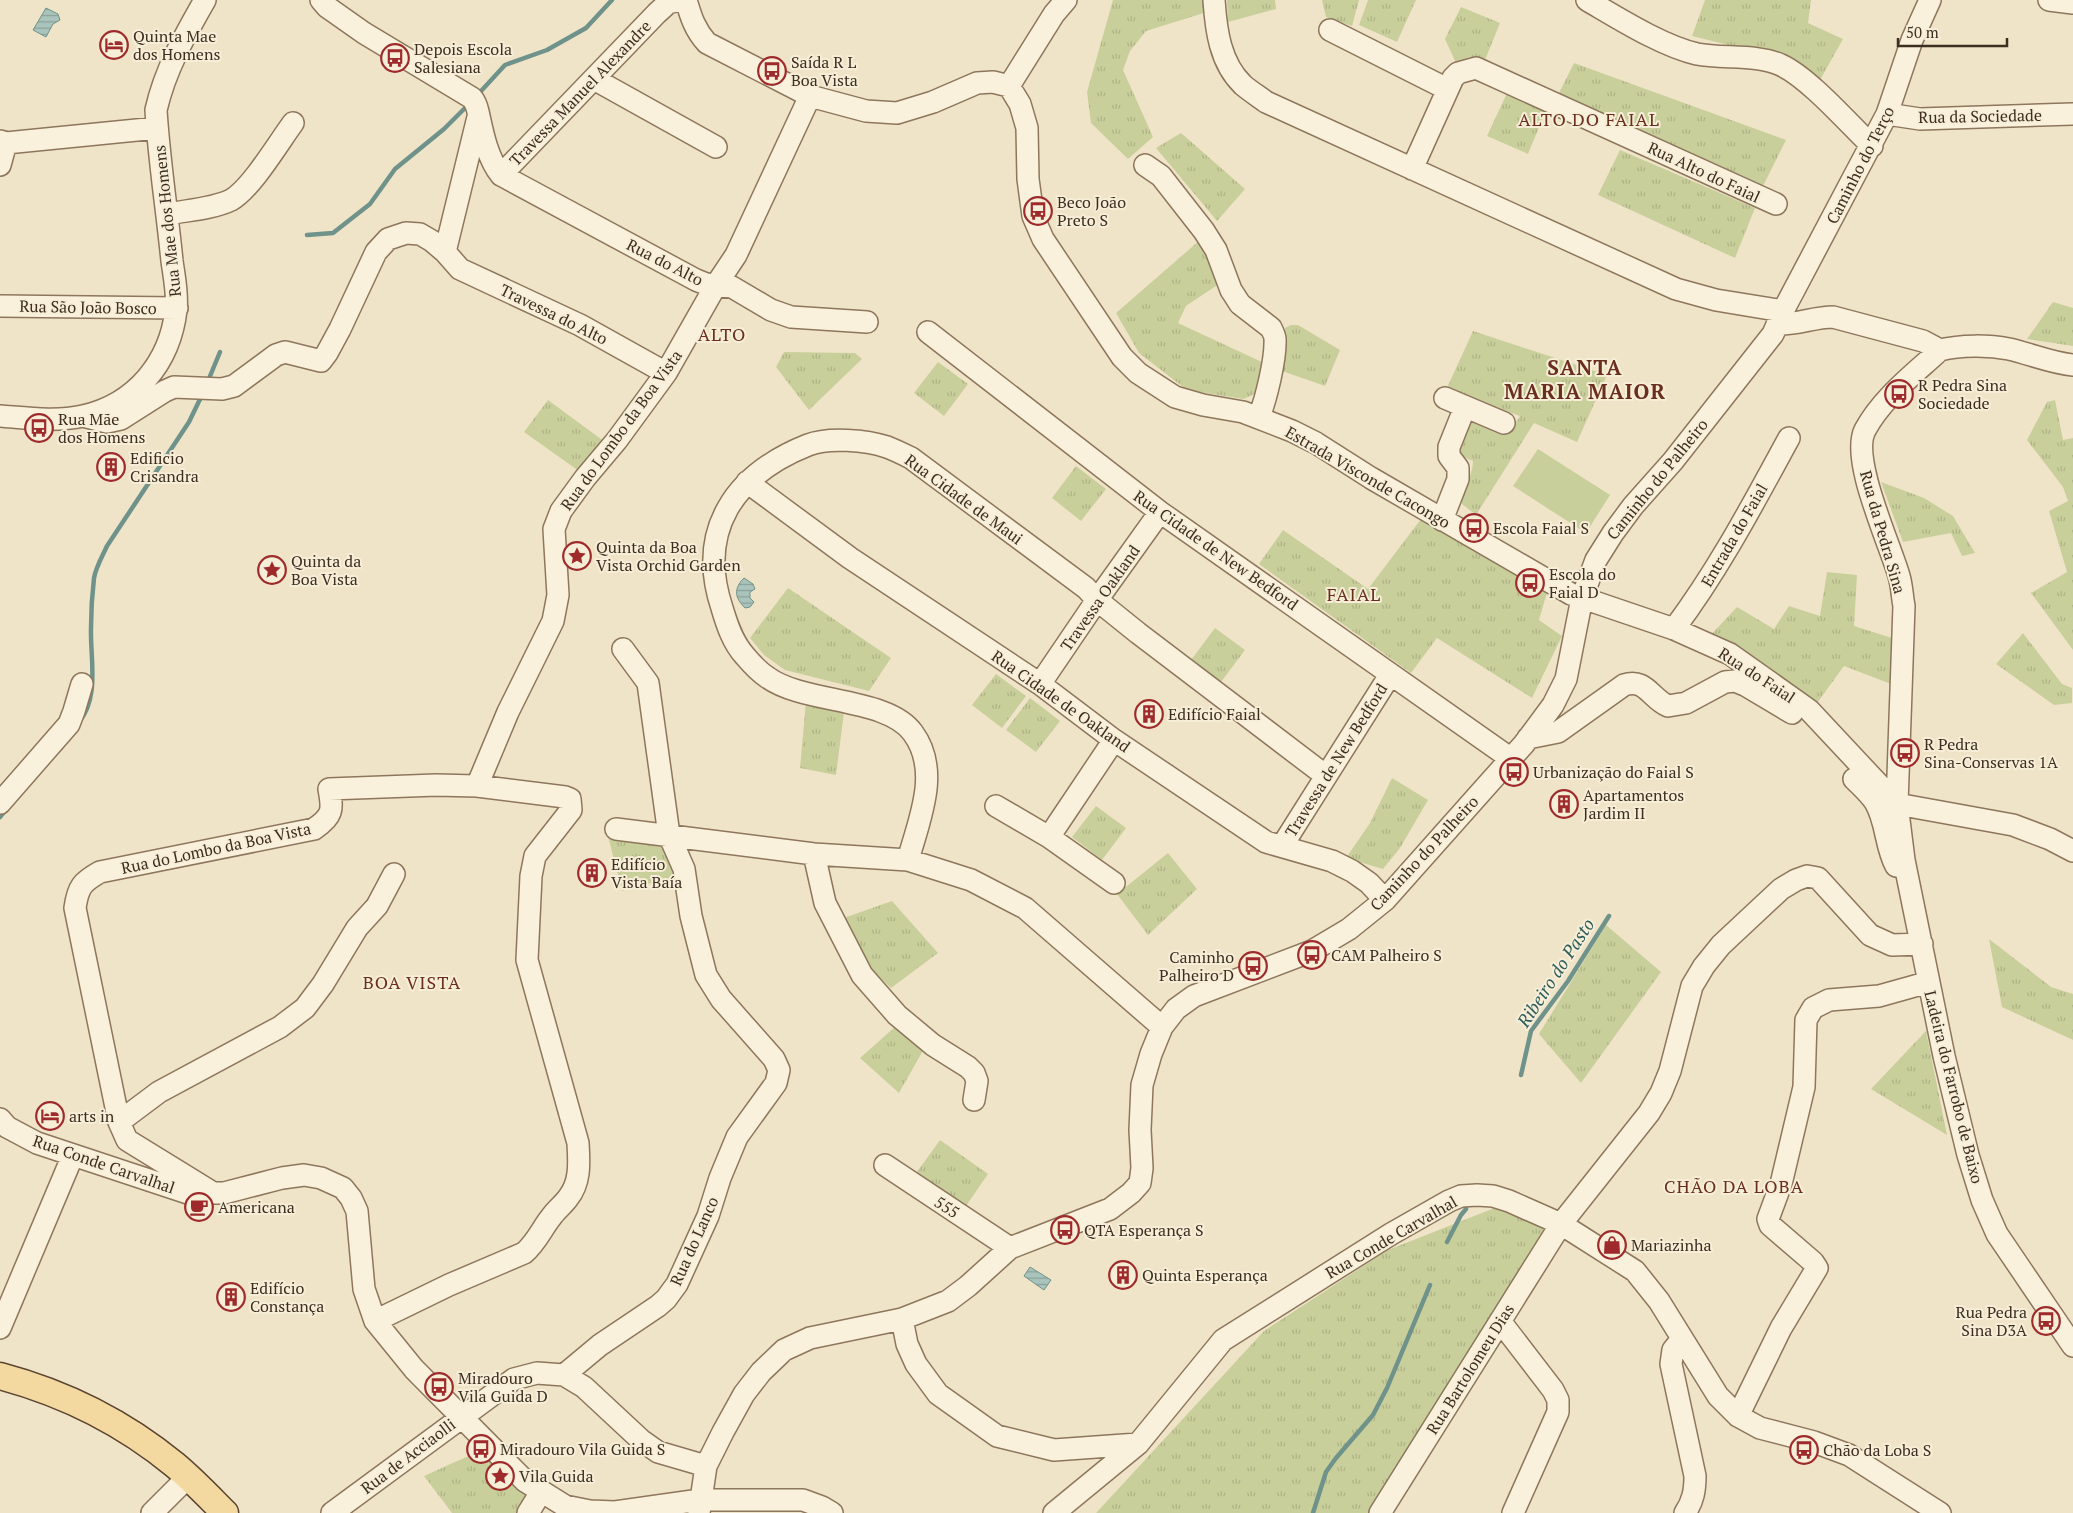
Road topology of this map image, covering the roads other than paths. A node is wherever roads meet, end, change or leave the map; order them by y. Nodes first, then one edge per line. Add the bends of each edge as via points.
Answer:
1 (206, 0) edge
2 (321, 0) edge
3 (679, 0) edge
4 (686, 0) edge
5 (1066, 0) edge
6 (1214, 0) edge
7 (1587, 0) edge
8 (1930, 0) edge
9 (2049, 0) edge
10 (2073, 3) edge
11 (1330, 30) dead end
12 (594, 80) junction
13 (1009, 86) junction
14 (1447, 89) junction
15 (810, 96) junction
16 (478, 114) junction
17 (1888, 114) junction
18 (2073, 114) edge
19 (293, 123) dead end
20 (157, 128) junction
21 (3, 142) edge
22 (1872, 146) junction
23 (716, 147) dead end
24 (0, 165) edge
25 (1145, 166) dead end
26 (1412, 169) junction
27 (501, 175) junction
28 (1776, 204) dead end
29 (168, 214) junction
30 (445, 252) junction
31 (716, 285) junction
32 (0, 306) edge
33 (177, 308) junction
34 (1780, 318) junction
35 (867, 322) dead end
36 (928, 332) dead end
37 (1940, 350) junction
38 (2073, 364) edge
39 (666, 373) junction
40 (1445, 398) dead end
41 (1465, 407) junction
42 (0, 416) edge
43 (83, 416) junction
44 (1259, 418) junction
45 (1504, 424) dead end
46 (1788, 438) dead end
47 (747, 482) junction
48 (1160, 512) junction
49 (1442, 520) junction
50 (1582, 598) junction
51 (1097, 600) junction
52 (1674, 629) junction
53 (623, 649) dead end
54 (1390, 674) junction
55 (82, 684) dead end
56 (1040, 684) junction
57 (1528, 738) junction
58 (1114, 740) junction
59 (1510, 758) junction
60 (33, 766) junction
61 (1326, 776) junction
62 (0, 782) edge
63 (477, 786) junction
64 (0, 803) edge
65 (1897, 804) junction
66 (996, 806) dead end
67 (616, 829) dead end
68 (668, 835) junction
69 (1049, 837) junction
70 (1282, 846) junction
71 (2073, 851) edge
72 (814, 854) junction
73 (908, 860) junction
74 (394, 874) dead end
75 (1114, 883) dead end
76 (1911, 893) junction
77 (1385, 900) junction
78 (1922, 944) junction
79 (1928, 982) junction
80 (1162, 1027) junction
81 (974, 1100) dead end
82 (0, 1119) edge
83 (119, 1122) junction
84 (73, 1155) junction
85 (885, 1165) dead end
86 (213, 1193) junction
87 (1561, 1224) junction
88 (1010, 1248) junction
89 (902, 1319) junction
90 (1500, 1321) junction
91 (376, 1322) junction
92 (0, 1328) edge
93 (1681, 1340) junction
94 (2073, 1346) edge
95 (564, 1375) junction
96 (0, 1376) edge
97 (1738, 1416) junction
98 (461, 1417) junction
99 (1138, 1444) junction
100 (706, 1466) junction
101 (189, 1478) junction
102 (541, 1492) junction
103 (700, 1506) edge
104 (1055, 1512) edge
105 (152, 1513) edge
106 (225, 1513) edge
107 (332, 1513) edge
108 (528, 1513) edge
109 (832, 1513) edge
110 (1380, 1513) edge
111 (1513, 1513) edge
112 (1685, 1513) edge
113 (1940, 1513) edge

1 - 20 street, Rua Mae dos Homens via 178,47 160,93 156,110
2 - 16 street, Travessa Manuel Alexandre via 364,33 472,98 478,105
3 - 12 street, Travessa Manuel Alexandre via 668,3 656,13
4 - 15 street via 692,22 707,43
5 - 13 street
6 - 26 street via 1220,48 1243,84 1266,102
7 - 22 street via 1670,44 1697,54 1780,64 1814,89
8 - 17 street, Caminho do Terço via 1912,40
9 - 10 street
11 - 14 street
12 - 23 street
12 - 27 street, Travessa Manuel Alexandre
13 - 15 street via 977,83 897,113 866,111
13 - 44 street, Estrada Visconde Cacongo via 1020,104 1027,128 1033,216 1043,239 1122,357 1138,373 1175,397
14 - 26 street, Rua Alto do Faial
14 - 28 street, Rua Alto do Faial via 1458,73 1476,68
15 - 31 street, Rua do Lombo da Boa Vista via 736,255
16 - 27 street, Travessa Manuel Alexandre via 491,159
16 - 30 street
17 - 18 street, Rua da Sociedade via 1920,119
17 - 22 street, Caminho do Terço
19 - 29 street via 244,191 218,205
20 - 21 street
20 - 29 street, Rua Mae dos Homens
21 - 24 street
22 - 34 street, Caminho do Terço
25 - 44 street via 1161,176 1204,231 1240,304 1271,328 1275,338
26 - 34 street via 1676,289
27 - 31 street, Rua do Alto via 696,280
29 - 33 street, Rua Mae dos Homens
30 - 39 street, Travessa do Alto via 460,269 580,325
30 - 43 street, Travessa do Alto via 420,234 406,233 388,239 376,252 328,353 321,360 294,353 276,354 234,386 222,389 174,387 121,419 107,422
31 - 35 street, Rua do Alto via 732,287 770,310 791,317
31 - 39 street, Rua do Lombo da Boa Vista
32 - 33 street, Rua São João Bosco
33 - 43 street, Rua Mae dos Homens via 169,342 160,363 146,381 116,403
34 - 37 street via 1790,325 1818,317 1833,317 1923,341
34 - 50 street, Caminho do Palheiro via 1766,344 1612,533 1596,560
36 - 48 street, Rua Cidade de New Bedford
37 - 38 street via 1996,347
37 - 65 street, Rua da Pedra Sina via 1888,399 1864,432 1862,450 1864,470 1900,578 1904,606
39 - 63 street, Rua do Lombo da Boa Vista via 556,520 558,596 555,614
40 - 41 street
41 - 45 street
41 - 49 street via 1448,447 1448,456 1458,468 1458,479
42 - 43 street, Rua Mae dos Homens via 46,419
44 - 49 street, Estrada Visconde Cacongo via 1316,443
46 - 52 street, Entrada do Faial via 1729,549
47 - 51 street, Rua Cidade de Maui via 777,458 810,444 853,441 887,447 911,458 1086,588
47 - 56 street, Rua Cidade de Oakland via 850,558
47 - 73 street, Rua Cidade de Maui via 726,511 716,537 713,562 717,593 729,629 744,655 767,678 794,689 884,713 913,732 927,771 926,797
48 - 51 street, Travessa Oakland
48 - 54 street, Rua Cidade de New Bedford
49 - 50 street, Estrada Visconde Cacongo
50 - 52 street, Rua do Faial
50 - 57 street, Caminho do Palheiro via 1566,679 1553,705
51 - 56 street, Travessa Oakland
51 - 61 street, Rua Cidade de Maui
52 - 65 street, Rua do Faial via 1730,654 1810,710
53 - 68 street via 648,683
54 - 59 street, Rua Cidade de New Bedford
54 - 61 street, Travessa de New Bedford
55 - 60 street via 68,724
56 - 58 street, Rua Cidade de Oakland
57 - 59 street, Caminho do Palheiro
57 - 76 street via 1558,732 1624,685 1632,683 1638,683 1668,706 1686,703 1725,682 1745,685 1806,724 1875,802 1890,855
58 - 69 street
58 - 70 street, Rua Cidade de Oakland via 1266,842
59 - 77 street, Caminho do Palheiro
60 - 62 street
60 - 64 street
61 - 70 street, Travessa de New Bedford
63 - 83 street, Rua do Lombo da Boa Vista via 329,789 332,808 326,820 314,828 100,872 86,880 77,892 76,908
63 - 91 street via 570,799 570,810 535,856 527,960 578,1143 580,1168 568,1198 551,1216 532,1246
65 - 71 street via 2013,825
65 - 76 street, Ladeira do Farrobo de Baixo
66 - 69 street
67 - 68 street
68 - 72 street
68 - 95 street, Rua do Lanco via 684,869 691,916 706,975 721,999 780,1070 776,1083 737,1137 677,1284 666,1299 600,1344
69 - 75 street
70 - 77 street, Rua Cidade de Oakland via 1332,861 1352,871
72 - 73 street
72 - 81 street via 825,902 862,975 897,1015 974,1073 977,1081
73 - 80 street via 971,880 1025,908
74 - 83 street via 377,906 357,928 305,1008 280,1027 159,1092
76 - 78 street, Ladeira do Farrobo de Baixo
77 - 80 street, Caminho do Palheiro via 1349,929 1312,950 1194,996 1176,1009
78 - 79 street, Ladeira do Farrobo de Baixo
78 - 87 street, Rua Bartolomeu Dias via 1892,944 1870,935 1818,878 1807,876 1781,889 1704,966 1692,986 1670,1071 1661,1093 1649,1113
79 - 94 street, Ladeira do Farrobo de Baixo via 1965,1146 1982,1200 1997,1234
79 - 97 street via 1878,996 1828,1000 1813,1008 1806,1020 1804,1087 1781,1184 1768,1219 1770,1225 1817,1268 1781,1328
80 - 88 street, Caminho do Palheiro via 1142,1085 1140,1183 1118,1205
82 - 84 street, Rua Conde Carvalhal via 7,1127 38,1143
83 - 86 street, Rua do Lombo da Boa Vista via 127,1140
84 - 86 street, Rua Conde Carvalhal via 174,1190
84 - 92 street
85 - 88 street, 555
86 - 91 street, Rua Conde Carvalhal via 304,1175 321,1178 343,1188 357,1211 364,1289
87 - 90 street, Rua Bartolomeu Dias
87 - 93 street, Rua Conde Carvalhal via 1635,1271 1659,1301
87 - 99 street, Rua Conde Carvalhal via 1493,1196 1461,1196 1449,1201 1223,1340
88 - 89 street, Caminho do Palheiro via 948,1301
89 - 99 street via 907,1344 916,1364 938,1394 996,1436 1054,1450
89 - 100 street, Caminho do Palheiro via 810,1338 784,1350 744,1394
90 - 110 street, Rua Bartolomeu Dias
90 - 111 street via 1558,1400 1558,1412
91 - 98 street, Rua Conde Carvalhal via 414,1369
93 - 97 street, Rua Conde Carvalhal via 1718,1396
93 - 112 street via 1673,1350 1671,1364 1695,1476 1692,1502
95 - 98 street, Rua de Acciaolli via 537,1373 514,1379
95 - 100 street via 584,1387 658,1452
96 - 101 main road via 34,1386 121,1426
97 - 113 street, Rua Conde Carvalhal via 1760,1428 1850,1455
98 - 102 street, Rua Conde Carvalhal via 525,1481
98 - 107 street, Rua de Acciaolli
99 - 104 street, Rua Conde Carvalhal
100 - 103 street, Caminho do Palheiro
101 - 105 street
101 - 106 main road
102 - 103 street, Rua Conde Carvalhal via 565,1506 590,1511
102 - 108 street
103 - 109 street, Rua Conde Carvalhal via 803,1500

